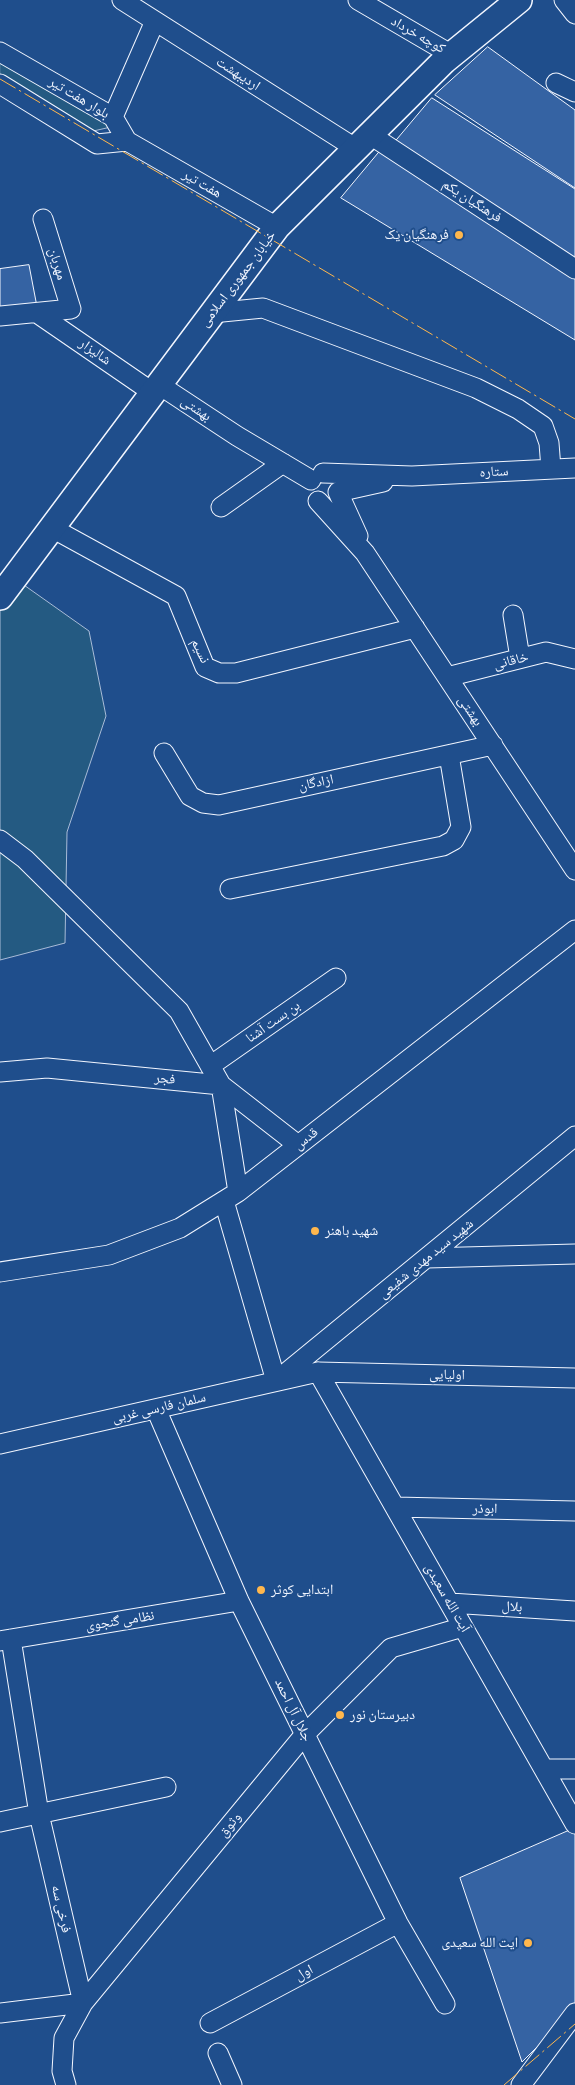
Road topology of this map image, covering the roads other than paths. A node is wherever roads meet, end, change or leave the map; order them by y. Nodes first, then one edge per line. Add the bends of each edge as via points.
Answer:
1 (122, 0) edge
2 (358, 0) edge
3 (519, 0) edge
4 (564, 0) edge
5 (575, 14) edge
6 (156, 21) junction
7 (0, 52) edge
8 (452, 55) junction
9 (556, 83) dead end
10 (0, 84) edge
11 (575, 92) edge
12 (113, 117) junction
13 (127, 141) junction
14 (362, 141) junction
15 (44, 219) dead end
16 (277, 227) junction
17 (575, 269) edge
18 (37, 312) junction
19 (212, 313) junction
20 (0, 316) edge
21 (155, 388) junction
22 (283, 464) junction
23 (575, 468) edge
24 (551, 469) junction
25 (317, 476) junction
26 (412, 476) junction
27 (338, 492) junction
28 (318, 501) junction
29 (220, 507) dead end
30 (52, 528) junction
31 (365, 553) junction
32 (0, 597) edge
33 (513, 615) dead end
34 (415, 628) junction
35 (520, 658) junction
36 (575, 659) edge
37 (447, 677) junction
38 (493, 745) junction
39 (164, 753) dead end
40 (449, 755) junction
41 (0, 840) edge
42 (575, 870) edge
43 (230, 889) dead end
44 (575, 930) edge
45 (336, 978) dead end
46 (210, 1066) junction
47 (0, 1072) edge
48 (221, 1085) junction
49 (575, 1136) edge
50 (298, 1145) junction
51 (231, 1196) junction
52 (575, 1254) edge
53 (426, 1258) junction
54 (0, 1272) edge
55 (318, 1372) junction
56 (575, 1378) edge
57 (276, 1382) junction
58 (156, 1409) junction
59 (0, 1444) edge
60 (395, 1507) junction
61 (575, 1511) edge
62 (239, 1601) junction
63 (450, 1603) junction
64 (575, 1611) edge
65 (463, 1627) junction
66 (5, 1640) edge
67 (305, 1734) junction
68 (544, 1769) junction
69 (575, 1769) edge
70 (166, 1788) dead end
71 (39, 1814) junction
72 (0, 1822) edge
73 (575, 1824) edge
74 (398, 1924) junction
75 (84, 2003) junction
76 (445, 2004) dead end
77 (0, 2013) edge
78 (575, 2013) edge
79 (210, 2023) dead end
80 (218, 2054) dead end
81 (520, 2084) edge
82 (66, 2085) edge
83 (232, 2085) edge

1 - 6 street, اردیبهشت
2 - 8 street, کوچه خرداد
3 - 8 main road, خیابان جمهوری اسلامی
4 - 5 street
6 - 12 street
6 - 14 street, اردیبهشت
7 - 12 street, بلوار هفت تیر
8 - 14 main road, خیابان جمهوری اسلامی
9 - 11 street
10 - 13 street, بلوار هفت تیر via 97,144
12 - 13 street, بلوار هفت تیر
13 - 16 street, هفت تیر
14 - 16 main road, خیابان جمهوری اسلامی
14 - 17 street, فرهنگیان یکم
15 - 18 street, مهربان via 71,309
16 - 19 main road, خیابان جمهوری اسلامی
18 - 20 street
18 - 21 street, شالیزار
19 - 21 main road, خیابان جمهوری اسلامی
19 - 24 street via 263,308 476,388 543,426 549,443
21 - 22 street, بهشتی
21 - 30 main road, خیابان جمهوری اسلامی
22 - 25 street, بهشتی
22 - 29 street
23 - 24 street, ستاره
24 - 26 street, ستاره
25 - 26 street
25 - 27 street via 332,475 338,482
25 - 28 street via 309,490
26 - 27 street
27 - 28 street via 332,499
27 - 31 street
28 - 31 street
30 - 32 main road, خیابان جمهوری اسلامی
30 - 34 street, نسیم via 176,596 205,667 219,673 236,673
31 - 34 street, بهشتی
33 - 35 street
34 - 37 street, بهشتی
35 - 36 street, خاقانی via 546,652
35 - 37 street, خاقانی
37 - 38 street, بهشتی
38 - 40 street, ازادگان
38 - 42 street, بهشتی
39 - 40 street, ازادگان via 190,796 202,803 219,804
40 - 43 street via 461,827 454,840 443,846
41 - 46 street via 25,859 179,1011
44 - 50 street, قدس
45 - 46 street, بن بست آشنا
46 - 48 street
47 - 48 street, فجر via 47,1068
48 - 50 street
48 - 51 street
49 - 53 street, شهید سید مهدی شفیعی
50 - 51 street, قدس
51 - 54 street, قدس via 180,1228 109,1255
51 - 57 street
52 - 53 street
53 - 57 street, شهید سید مهدی شفیعی
55 - 56 street, اولیایی
55 - 57 street, سلمان فارسی غربی
55 - 60 street, آیت الله سعیدی
57 - 58 street, سلمان فارسی غربی
58 - 59 street, سلمان فارسی غربی
58 - 62 street, جلال آل احمد
60 - 61 street, ابوذر
60 - 63 street, آیت الله سعیدی
62 - 66 street, نظامی گنجوی
62 - 67 street, جلال آل احمد
63 - 64 street, بلال
63 - 65 street, آیت الله سعیدی
65 - 67 street, وثوق via 391,1648
65 - 68 street, آیت الله سعیدی
66 - 71 street, فرخی سه
67 - 74 street, جلال آل احمد
67 - 75 street, وثوق
68 - 69 street
68 - 73 street, آیت الله سعیدی
70 - 71 street
71 - 72 street
71 - 75 street, فرخی سه
74 - 76 street, جلال آل احمد
74 - 79 street, اول
75 - 77 street
75 - 82 street, وثوق via 64,2038 62,2071
78 - 81 street
80 - 83 street

